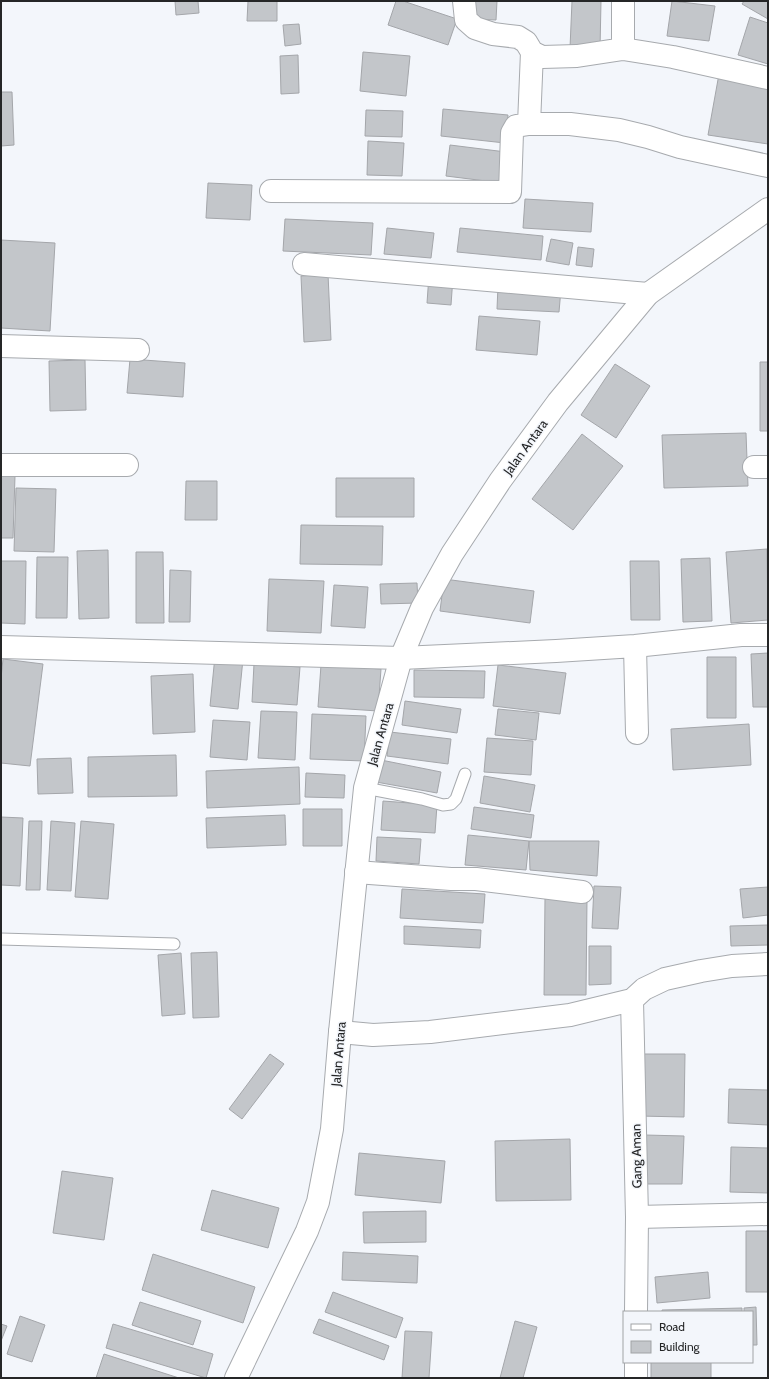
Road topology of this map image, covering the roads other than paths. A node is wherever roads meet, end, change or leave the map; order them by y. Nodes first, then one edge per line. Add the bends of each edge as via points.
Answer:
1 (464, 1) edge
2 (623, 1) edge
3 (623, 49) junction
4 (532, 52) junction
5 (768, 78) edge
6 (529, 124) junction
7 (768, 166) edge
8 (271, 191) dead end
9 (768, 209) edge
10 (304, 264) dead end
11 (648, 294) junction
12 (1, 346) edge
13 (138, 350) dead end
14 (1, 465) edge
15 (127, 465) dead end
16 (768, 635) edge
17 (635, 646) junction
18 (1, 647) edge
19 (401, 658) junction
20 (637, 733) dead end
21 (465, 774) dead end
22 (365, 788) junction
23 (356, 872) junction
24 (582, 892) dead end
25 (1, 939) edge
26 (174, 944) dead end
27 (768, 964) edge
28 (632, 1000) junction
29 (340, 1032) junction
30 (768, 1214) edge
31 (637, 1217) junction
32 (636, 1311) edge
33 (636, 1363) edge
34 (236, 1378) edge
35 (636, 1378) edge

1 - 4 street via 466,20 475,28 493,34 518,37 526,42
2 - 3 street
3 - 4 street via 542,58
3 - 5 street
4 - 6 street
6 - 7 street via 570,124 619,130 680,147
6 - 8 street via 516,126 512,133 510,192
9 - 11 street, Jalan Antara
10 - 11 street
11 - 19 street, Jalan Antara via 558,402 500,481 452,554 422,608
12 - 13 street
14 - 15 street
16 - 17 street via 741,635
17 - 19 street
17 - 20 street
18 - 19 street
19 - 22 street, Jalan Antara
21 - 22 lane via 456,799 451,804
22 - 23 street, Jalan Antara
23 - 24 street via 476,879
23 - 29 street, Jalan Antara
25 - 26 lane
27 - 28 street via 732,966 665,979 644,989
28 - 29 street via 570,1015 430,1032
28 - 31 street, Gang Aman
29 - 34 street, Jalan Antara via 332,1130 318,1202
30 - 31 street
31 - 32 street, Gang Aman
33 - 35 street

